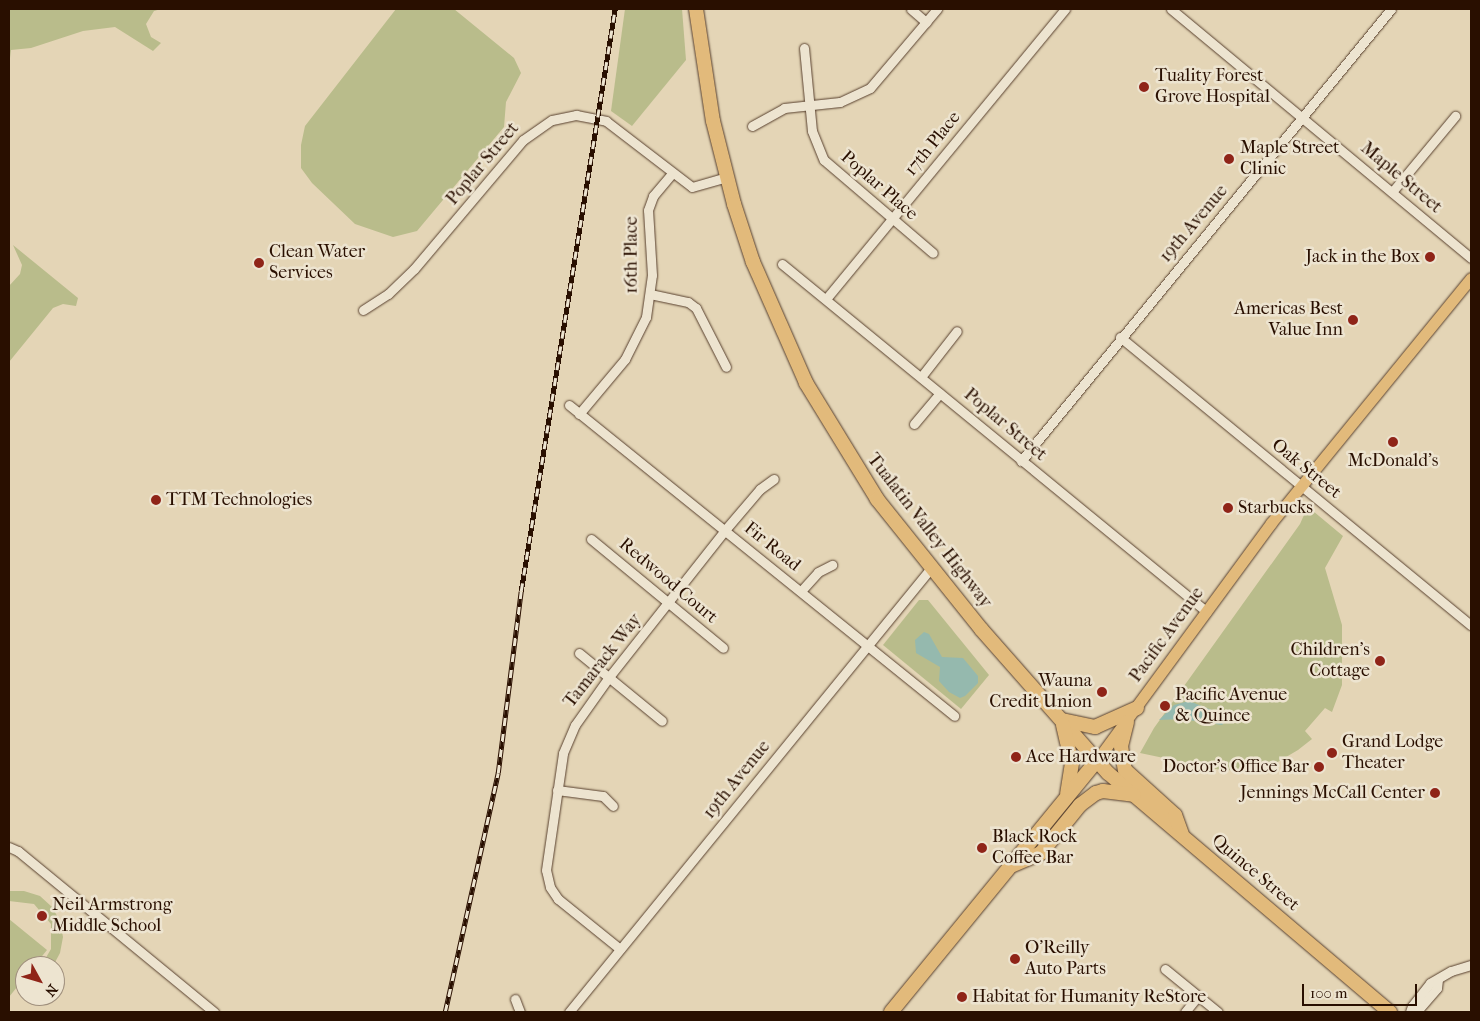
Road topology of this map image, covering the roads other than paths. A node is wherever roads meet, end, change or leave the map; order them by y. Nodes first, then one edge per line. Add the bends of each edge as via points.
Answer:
1 (696, 9) edge
2 (911, 9) edge
3 (937, 9) edge
4 (1065, 9) edge
5 (1391, 9) edge
6 (1174, 10) edge
7 (926, 22) junction
8 (804, 48) dead end
9 (810, 105) junction
10 (1454, 116) dead end
11 (1303, 117) junction
12 (752, 126) dead end
13 (672, 172) junction
14 (726, 177) junction
15 (1392, 192) junction
16 (892, 219) junction
17 (933, 253) dead end
18 (1471, 258) edge
19 (782, 264) dead end
20 (1471, 278) edge
21 (650, 294) junction
22 (826, 299) junction
23 (363, 310) dead end
24 (957, 331) dead end
25 (1120, 337) junction
26 (726, 367) dead end
27 (921, 378) junction
28 (940, 392) junction
29 (569, 405) dead end
30 (579, 414) junction
31 (914, 424) dead end
32 (1021, 461) junction
33 (774, 479) dead end
34 (1300, 486) junction
35 (725, 530) junction
36 (591, 539) dead end
37 (832, 565) dead end
38 (931, 568) junction
39 (801, 591) junction
40 (669, 604) junction
41 (1207, 612) junction
42 (1471, 625) edge
43 (868, 645) junction
44 (724, 648) dead end
45 (579, 653) dead end
46 (609, 677) junction
47 (1137, 708) junction
48 (954, 716) dead end
49 (1061, 720) junction
50 (662, 721) dead end
51 (1126, 722) junction
52 (1097, 760) junction
53 (557, 790) junction
54 (1135, 795) junction
55 (1066, 797) junction
56 (613, 806) dead end
57 (1183, 836) junction
58 (9, 847) edge
59 (1010, 866) junction
60 (620, 949) junction
61 (1471, 964) edge
62 (1165, 969) dead end
63 (1198, 996) junction
64 (515, 999) dead end
65 (214, 1012) edge
66 (520, 1012) edge
67 (568, 1012) edge
68 (891, 1012) edge
69 (1185, 1012) edge
70 (1218, 1012) edge
71 (1390, 1012) edge
72 (1411, 1012) edge

1 - 14 highway, Tualatin Valley Highway via 703,67
2 - 7 street
3 - 7 street
4 - 16 street, 17th Place
5 - 11 street, 19th Avenue
6 - 11 street, Maple Street
7 - 9 street via 870,88 840,102
8 - 9 street, Poplar Place
9 - 12 street via 777,110
9 - 16 street, Poplar Place via 812,131 824,160
10 - 15 street
11 - 15 street, Maple Street
11 - 25 street, 19th Avenue
13 - 14 street, Poplar Street via 692,187
13 - 21 street, 16th Place via 653,196 648,210
13 - 23 street, Poplar Street via 606,121 576,115 552,120 523,140 414,269 388,294
14 - 38 highway, Tualatin Valley Highway via 758,276 806,383 860,475
15 - 18 street, Maple Street
16 - 17 street, Poplar Place
16 - 22 street, 17th Place
19 - 22 street, Poplar Street
20 - 34 main road, Pacific Avenue
21 - 26 street via 688,302 696,308
21 - 30 street, 16th Place via 638,338 625,359
22 - 27 street, Poplar Street
24 - 27 street
25 - 32 street, 19th Avenue
25 - 34 street, Oak Street
27 - 28 street, Poplar Street
28 - 31 street
28 - 32 street, Poplar Street
29 - 30 street, Fir Road
30 - 35 street, Fir Road
32 - 41 street, Poplar Street
33 - 35 street, Tamarack Way
34 - 41 main road, Pacific Avenue
34 - 42 street, Oak Street
35 - 39 street, Fir Road
35 - 40 street, Tamarack Way
36 - 40 street, Redwood Court
37 - 39 street via 818,572
38 - 43 street, 19th Avenue
38 - 49 highway, Tualatin Valley Highway
39 - 43 street, Fir Road
40 - 44 street, Redwood Court
40 - 46 street, Tamarack Way
41 - 47 main road, Pacific Avenue
43 - 48 street, Fir Road
43 - 60 street, 19th Avenue
45 - 46 street
46 - 50 street
46 - 53 street, Tamarack Way via 575,725 564,753
47 - 49 highway via 1095,727
47 - 51 main road, Pacific Avenue
49 - 52 highway, Tualatin Valley Highway
49 - 55 highway via 1072,763
51 - 52 main road, Pacific Avenue
51 - 57 highway via 1122,764 1130,776 1175,815
52 - 54 highway, Quince Street
52 - 55 highway, Pacific Avenue
53 - 56 street via 603,796
53 - 60 street, Tamarack Way via 546,870 550,887 558,899
54 - 57 highway, Quince Street
54 - 59 highway via 1096,793 1080,805 1041,853
55 - 59 highway, Pacific Avenue
57 - 71 highway, Quince Street
58 - 65 street via 18,851
59 - 68 highway, Pacific Avenue
60 - 67 street, 19th Avenue
61 - 72 street via 1452,970 1430,983
62 - 63 street
63 - 69 street
63 - 70 street
64 - 66 street

